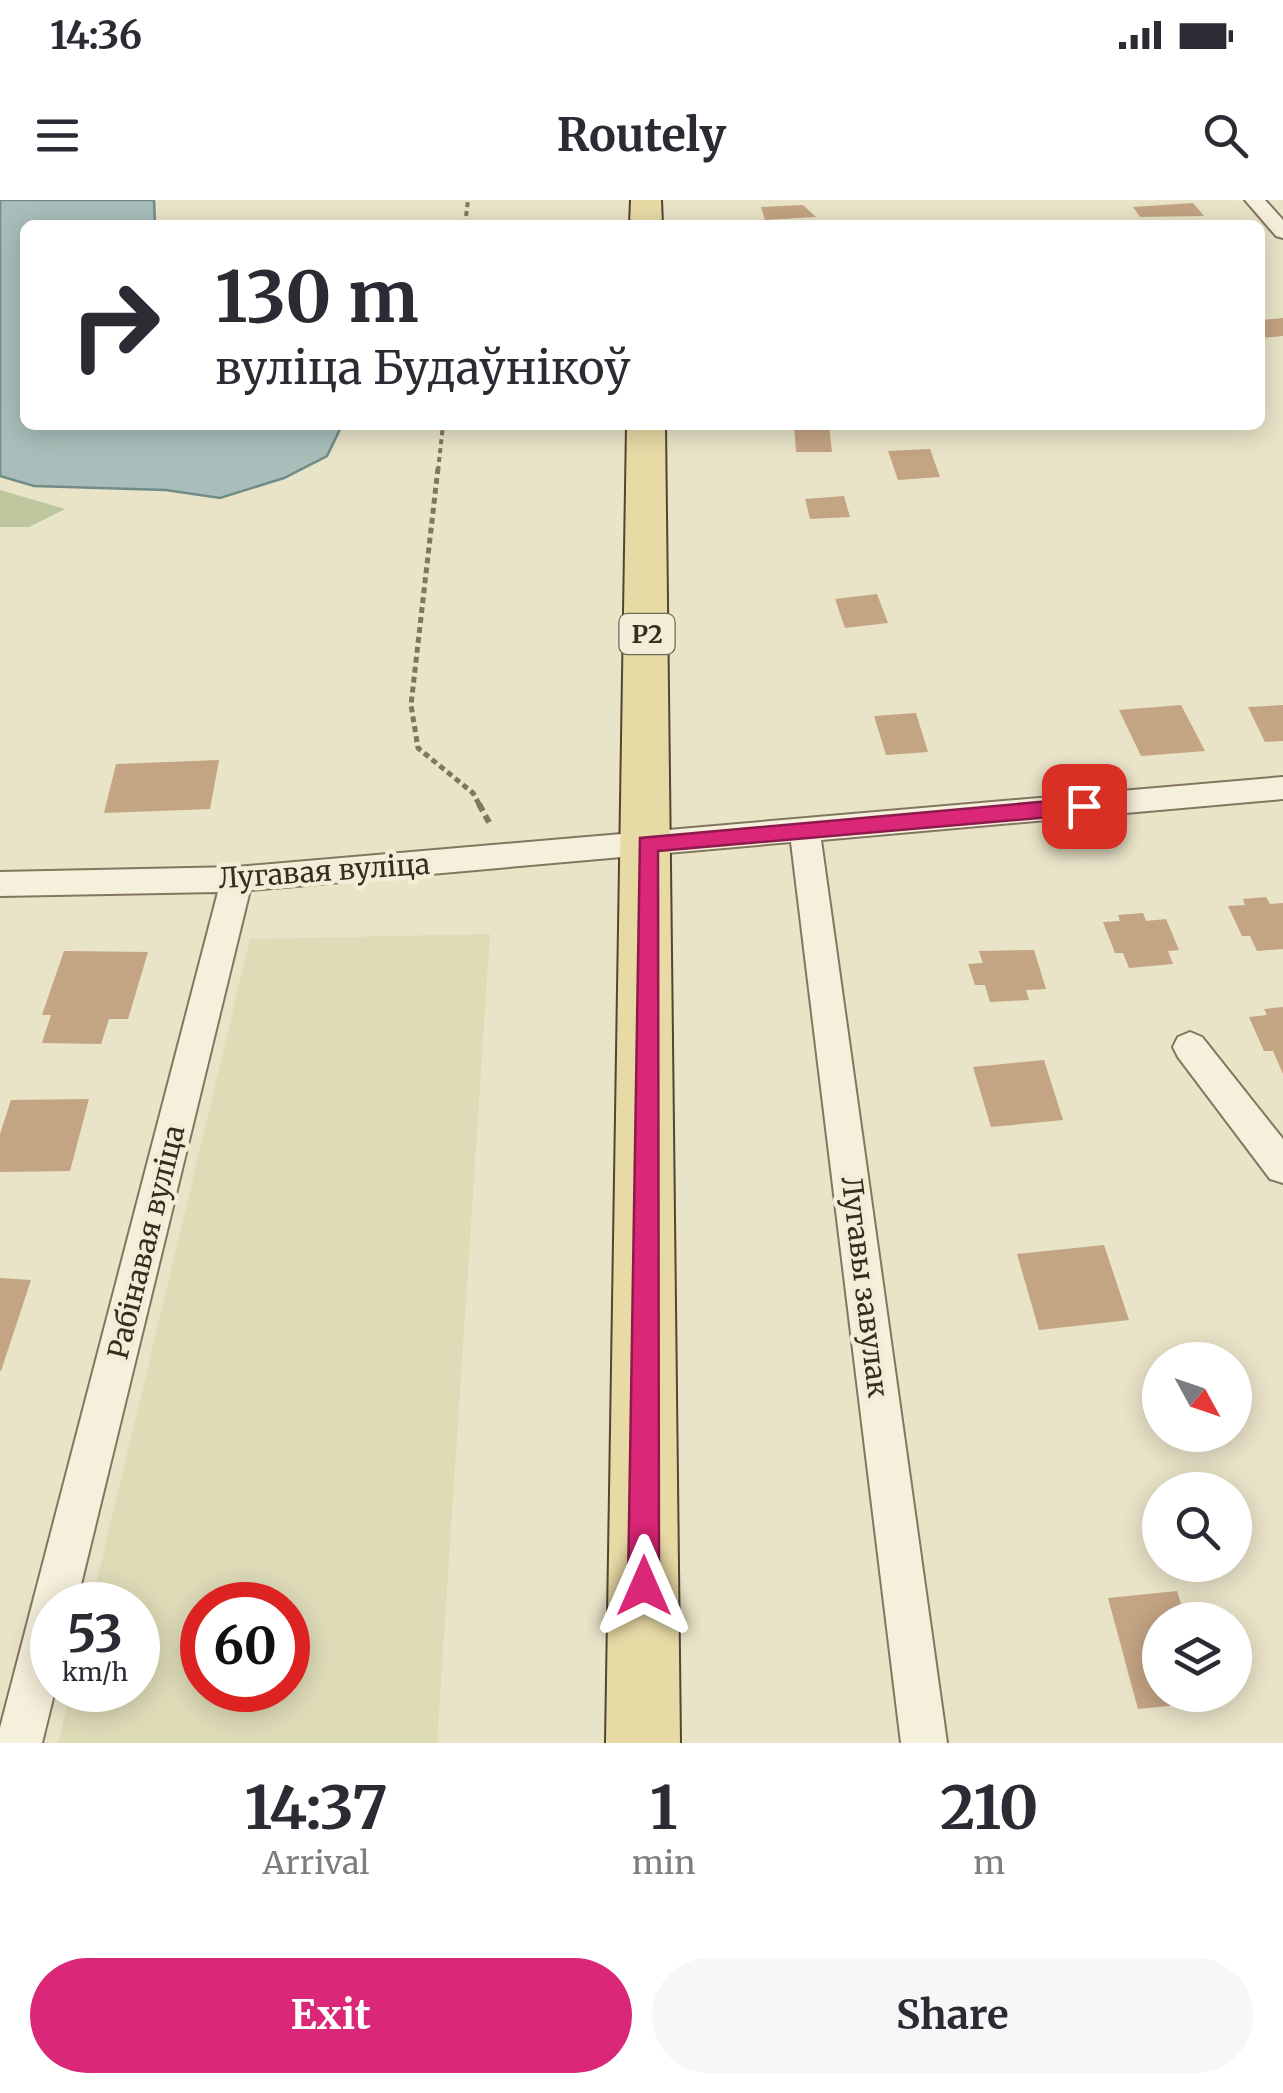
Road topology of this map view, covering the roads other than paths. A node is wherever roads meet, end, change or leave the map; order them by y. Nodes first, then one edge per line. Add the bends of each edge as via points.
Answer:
1 (1255, 200) edge
2 (1279, 221) edge
3 (646, 430) edge
4 (1283, 788) edge
5 (805, 830) junction
6 (647, 844) junction
7 (237, 879) junction
8 (0, 884) edge
9 (1190, 1047) dead end
10 (1283, 1167) edge
11 (60, 1582) edge
12 (30, 1699) edge
13 (19, 1743) edge
14 (643, 1743) edge
15 (924, 1743) edge

1 - 2 street
3 - 6 main road, Р2
4 - 5 street, Лугавая вуліца
5 - 6 street, Лугавая вуліца
5 - 15 street, Лугавы завулак
6 - 7 street, Лугавая вуліца
6 - 14 main road, Р2
7 - 8 street, Лугавая вуліца
7 - 11 street, Рабінавая вуліца
9 - 10 street
12 - 13 street, Рабінавая вуліца

